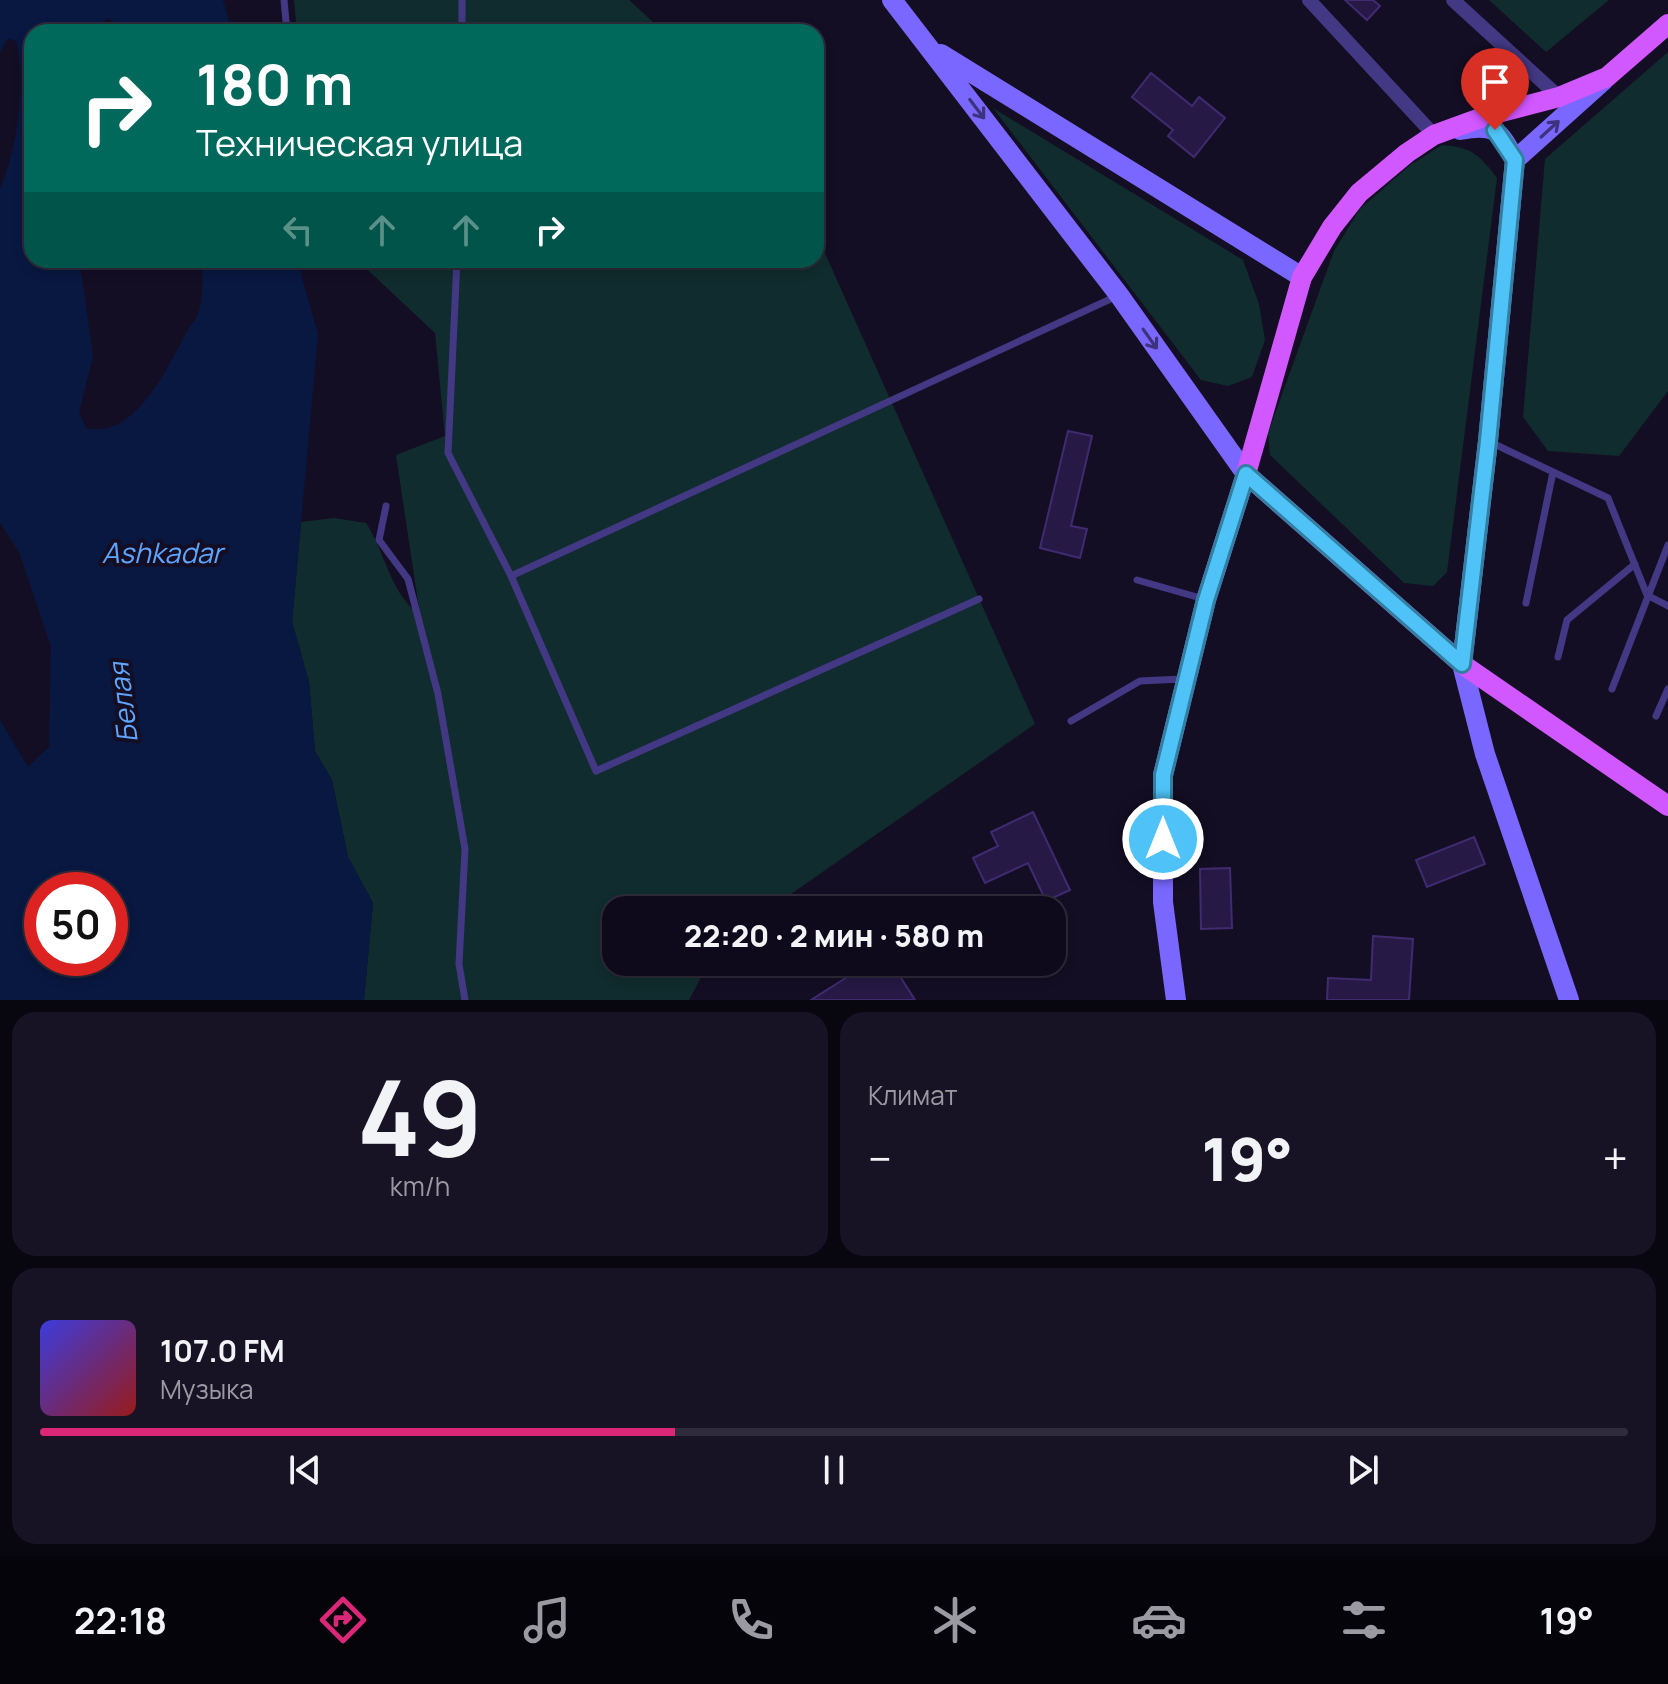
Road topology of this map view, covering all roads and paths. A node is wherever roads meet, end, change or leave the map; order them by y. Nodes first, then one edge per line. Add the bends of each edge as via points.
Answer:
1 (284, 0) edge
2 (462, 0) edge
3 (892, 0) edge
4 (1309, 0) edge
5 (1453, 0) edge
6 (286, 24) edge
7 (462, 24) edge
8 (1668, 24) edge
9 (930, 47) junction
10 (1607, 77) junction
11 (1559, 97) junction
12 (1434, 135) junction
13 (1515, 160) junction
14 (457, 268) edge
15 (1302, 277) junction
16 (1119, 295) junction
17 (1488, 441) junction
18 (1553, 472) junction
19 (1246, 474) junction
20 (386, 506) dead end
21 (1668, 545) edge
22 (1635, 564) junction
23 (511, 576) junction
24 (1137, 580) dead end
25 (1647, 595) junction
26 (979, 599) dead end
27 (1206, 600) junction
28 (1526, 603) dead end
29 (1668, 606) edge
30 (1558, 657) dead end
31 (1462, 664) junction
32 (1186, 679) junction
33 (1612, 689) dead end
34 (1668, 689) edge
35 (1656, 716) dead end
36 (1071, 721) dead end
37 (1668, 806) edge
38 (465, 1000) edge
39 (1176, 1000) edge
40 (1569, 1000) edge

1 - 6 lane
2 - 7 lane
3 - 9 main road
4 - 12 street
5 - 11 street
8 - 10 main road
9 - 15 main road
9 -> 16 main road
10 - 11 main road
13 -> 10 main road
11 - 12 main road
12 - 13 main road via 1487,127 1501,136
12 - 15 main road via 1359,193
13 - 17 main road
14 - 23 lane via 448,453
15 - 19 main road
16 -> 19 main road
16 - 23 lane
17 - 18 lane
17 - 31 main road
18 - 22 lane via 1608,498
18 - 28 lane
19 - 27 main road
19 - 31 main road
20 - 38 lane via 379,540 408,579 438,694 465,849 459,964
21 - 25 lane
22 - 25 lane
22 - 30 lane via 1567,620
23 - 26 lane via 596,771
24 - 27 lane
25 - 29 lane
25 - 33 lane
27 - 32 main road
31 - 37 main road
31 - 40 main road via 1485,754
32 - 36 lane via 1140,681
32 - 39 main road via 1163,775 1163,902
34 - 35 lane

